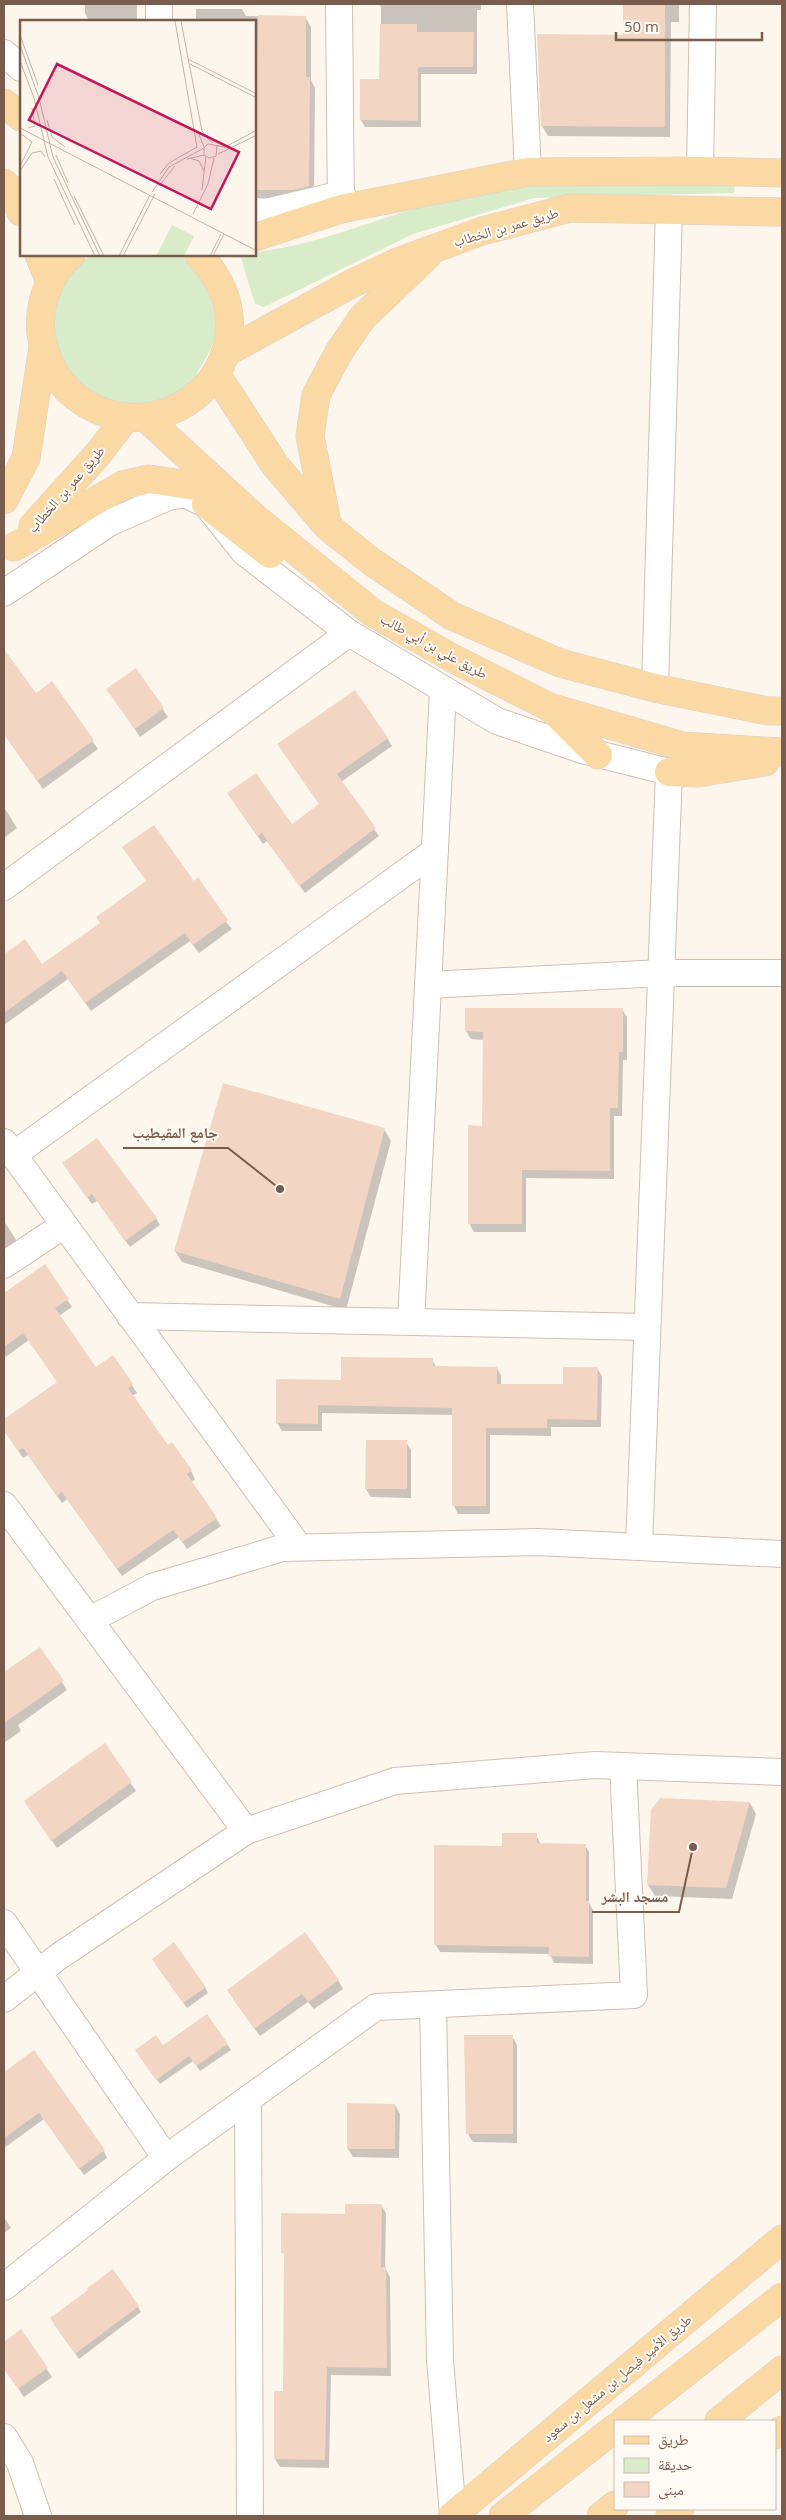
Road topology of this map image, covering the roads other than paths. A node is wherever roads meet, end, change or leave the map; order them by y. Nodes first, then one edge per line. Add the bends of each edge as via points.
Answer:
1 (159, 4) edge
2 (338, 4) edge
3 (520, 4) edge
4 (703, 4) edge
5 (158, 20) edge
6 (4, 53) edge
7 (20, 67) edge
8 (4, 103) edge
9 (20, 116) edge
10 (700, 171) junction
11 (528, 172) junction
12 (782, 173) edge
13 (4, 183) edge
14 (341, 202) junction
15 (20, 210) edge
16 (669, 210) junction
17 (256, 211) edge
18 (782, 212) edge
19 (256, 237) edge
20 (435, 248) junction
21 (39, 256) edge
22 (70, 256) edge
23 (201, 256) edge
24 (50, 282) junction
25 (43, 347) junction
26 (220, 364) junction
27 (135, 418) junction
28 (4, 500) edge
29 (206, 504) junction
30 (255, 518) junction
31 (328, 527) junction
32 (9, 551) edge
33 (4, 593) edge
34 (373, 613) junction
35 (349, 633) junction
36 (655, 688) junction
37 (443, 690) junction
38 (549, 707) junction
39 (782, 711) edge
40 (782, 752) edge
41 (598, 755) junction
42 (782, 760) edge
43 (670, 772) junction
44 (435, 851) junction
45 (4, 887) edge
46 (662, 973) junction
47 (782, 973) edge
48 (428, 985) junction
49 (8, 1148) edge
50 (64, 1225) junction
51 (4, 1265) edge
52 (130, 1316) junction
53 (411, 1322) junction
54 (648, 1327) junction
55 (4, 1505) edge
56 (300, 1547) junction
57 (639, 1547) junction
58 (782, 1554) edge
59 (90, 1620) junction
60 (623, 1766) junction
61 (782, 1772) edge
62 (246, 1831) junction
63 (4, 1922) edge
64 (37, 1974) junction
65 (4, 1999) edge
66 (433, 2005) junction
67 (248, 2099) junction
68 (166, 2158) junction
69 (782, 2239) edge
70 (4, 2287) edge
71 (782, 2297) edge
72 (782, 2370) edge
73 (625, 2420) edge
74 (720, 2420) edge
75 (614, 2429) edge
76 (4, 2437) edge
77 (38, 2516) edge
78 (250, 2516) edge
79 (453, 2516) edge
80 (503, 2516) edge

1 - 5 street
2 - 14 street
3 - 11 street
4 - 10 street
6 - 7 street
8 - 9 main road
10 - 11 main road
10 - 12 main road
11 - 14 main road
13 - 15 main road via 13,192
14 - 17 street
14 - 19 main road
16 - 18 main road, طريق عمر بن الخطاب
16 - 20 main road, طريق عمر بن الخطاب via 570,208 482,231
16 - 36 street
20 - 26 main road, طريق عمر بن الخطاب via 351,284
20 - 31 main road via 362,318 316,395 310,436
21 - 24 main road
22 - 24 main road
23 - 26 main road via 216,276 226,300 229,327
24 - 25 main road via 42,303
25 - 27 main road via 54,374 73,396 97,411
25 - 28 main road via 26,458
26 - 27 main road via 202,391 186,404 166,414
26 - 31 main road via 275,465
27 - 30 main road, طريق علي بن أبي طالب
27 - 32 main road, طريق عمر بن الخطاب
29 - 33 street via 184,494 168,497 110,523
29 - 34 main road via 293,571
29 - 35 street via 244,552
30 - 32 main road via 202,487 149,479 123,484
30 - 34 main road, طريق علي بن أبي طالب
31 - 36 main road via 372,562 452,616 560,663
34 - 38 main road, طريق علي بن أبي طالب
35 - 37 street
35 - 45 street
36 - 39 main road
37 - 41 street via 497,721
37 - 44 street
38 - 40 main road, طريق علي بن أبي طالب via 682,746
38 - 41 main road
41 - 43 street
42 - 43 main road via 698,773
43 - 46 street
44 - 48 street
44 - 49 street
46 - 47 street
46 - 48 street
46 - 54 street
48 - 53 street
49 - 50 street
50 - 51 street
50 - 52 street
52 - 53 street
52 - 56 street
53 - 54 street
54 - 57 street
55 - 59 street
56 - 57 street via 538,1542
56 - 59 street via 282,1548 152,1587
57 - 58 street
59 - 62 street
60 - 61 street
60 - 62 street via 595,1765 395,1781
60 - 66 street via 634,1995
62 - 64 street
63 - 64 street
64 - 65 street
64 - 68 street
66 - 67 street via 376,2007
66 - 79 street via 440,2360
67 - 68 street
67 - 78 street
68 - 70 street
69 - 79 main road, طريق الأمير فيصل بن مشعل بن سعود
71 - 73 main road
72 - 74 main road
75 - 80 main road
76 - 77 street via 20,2463

